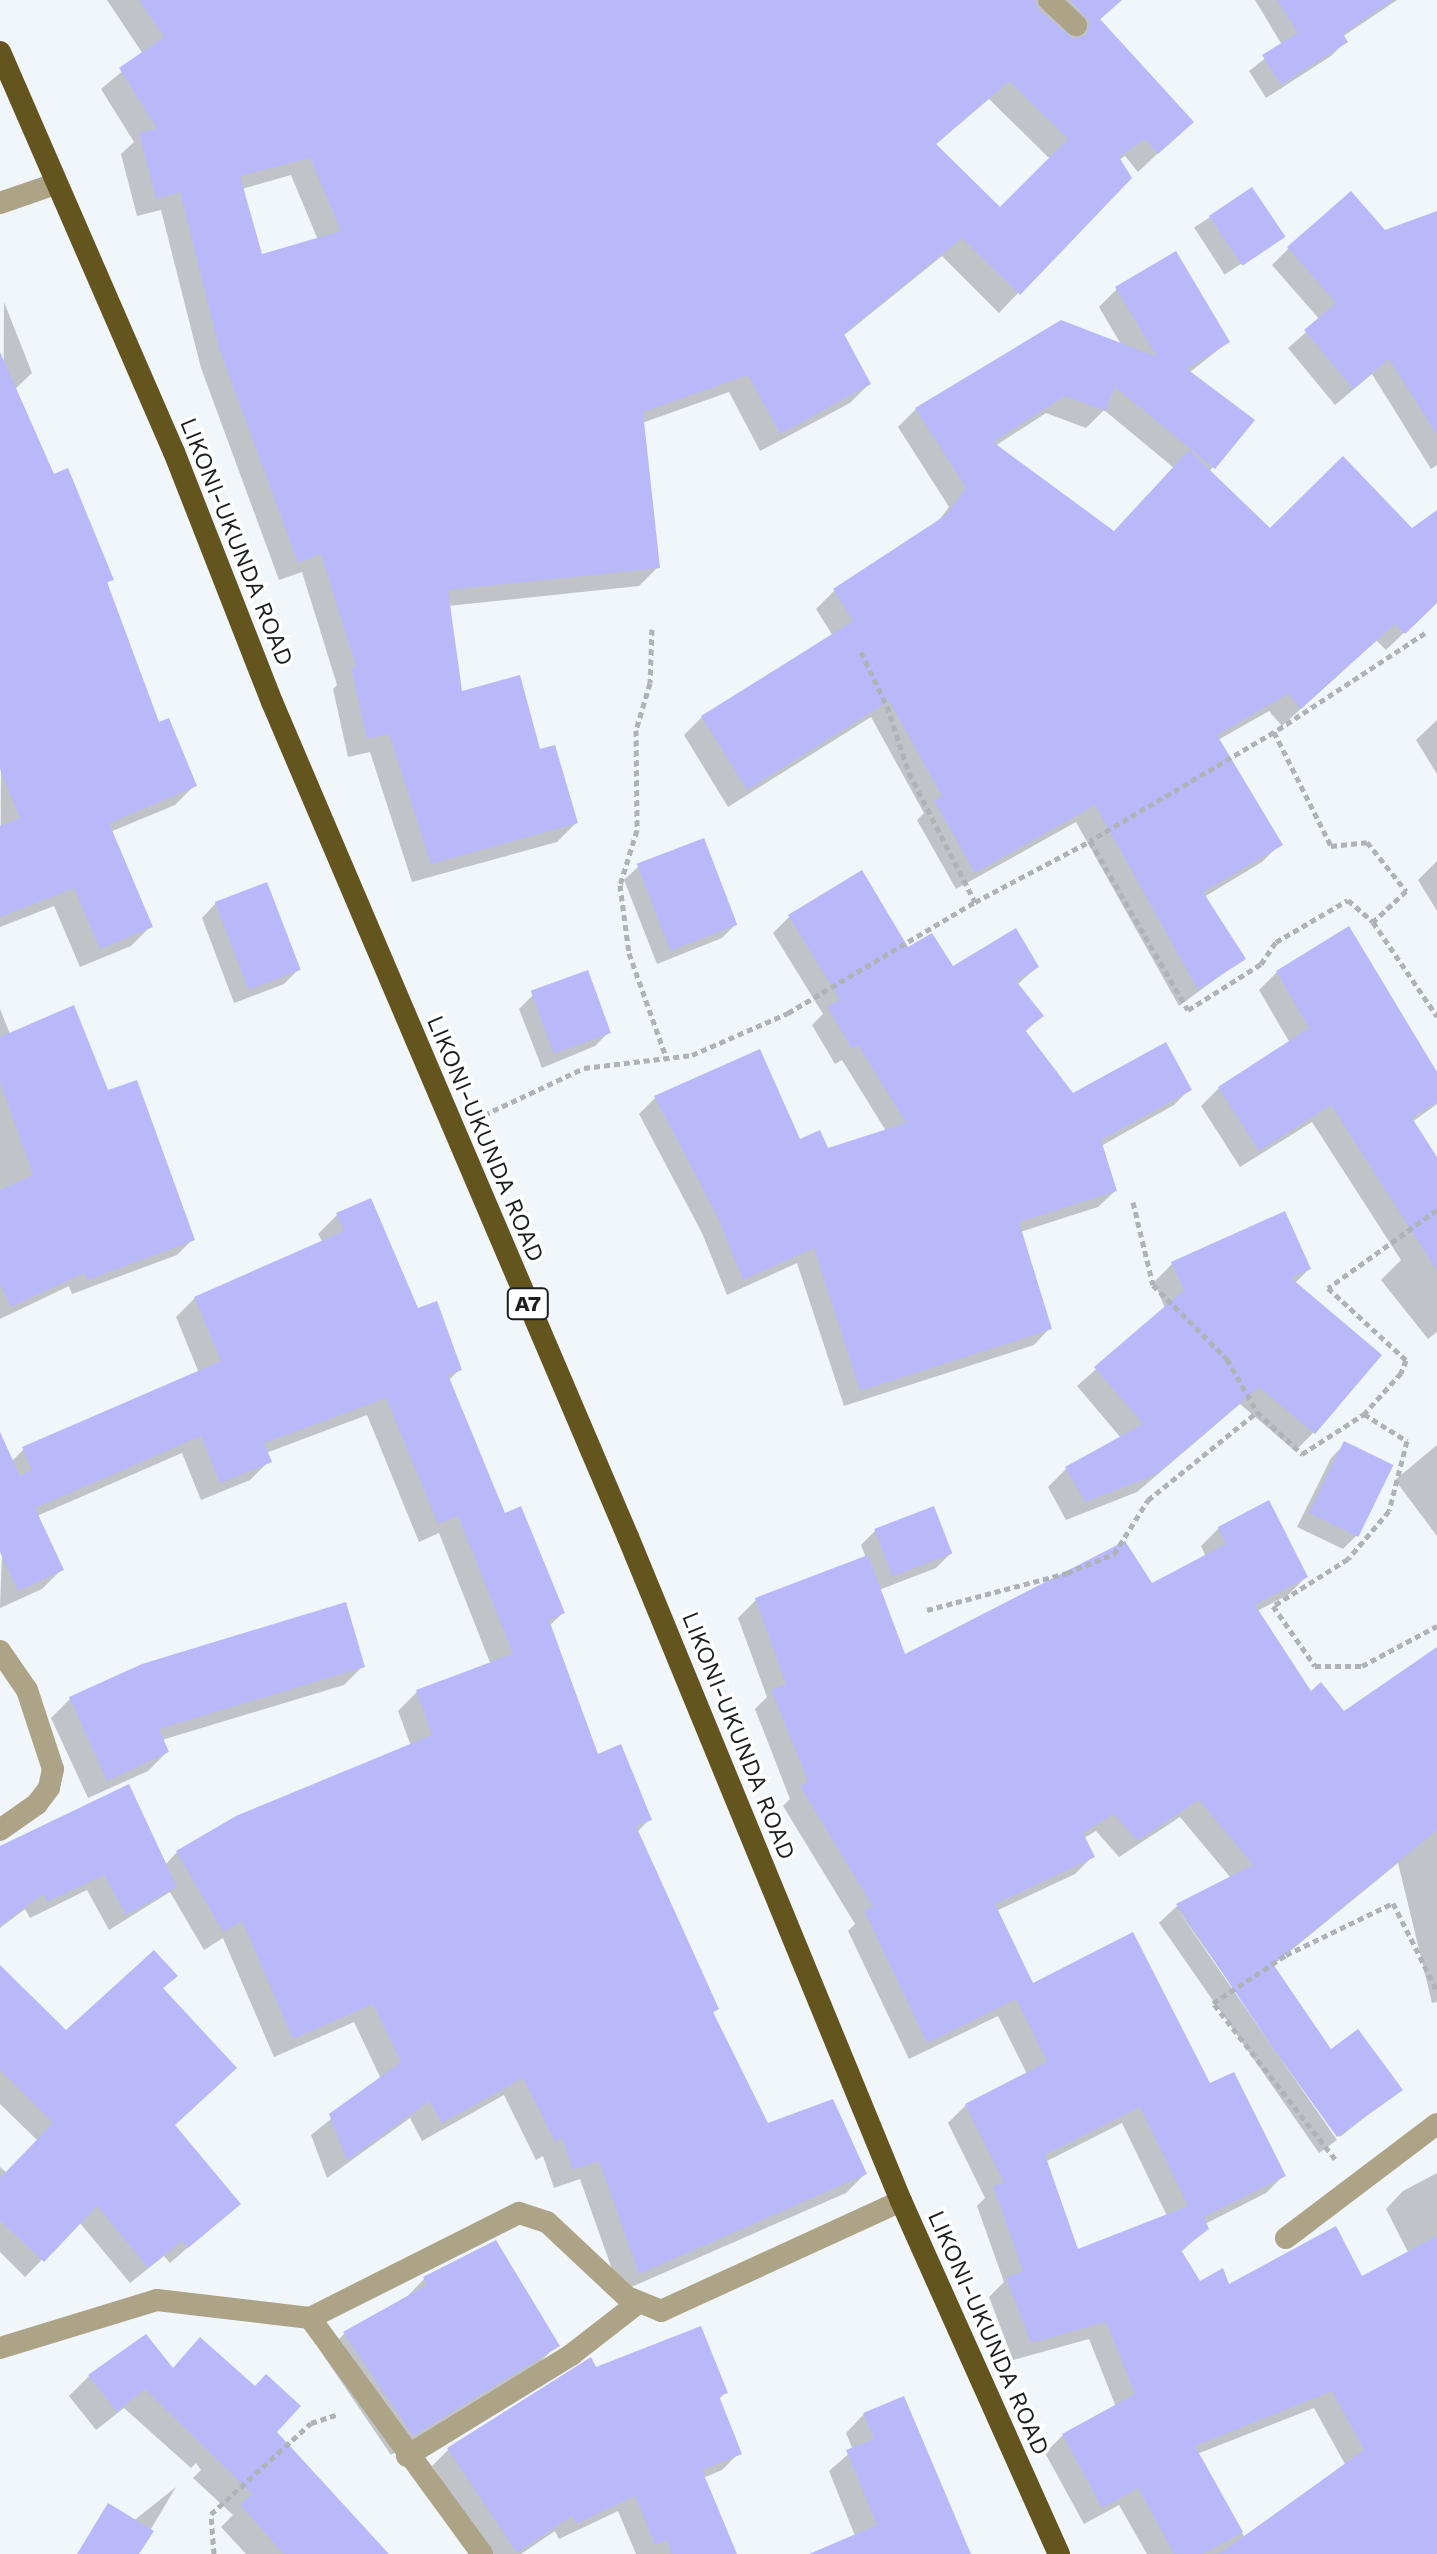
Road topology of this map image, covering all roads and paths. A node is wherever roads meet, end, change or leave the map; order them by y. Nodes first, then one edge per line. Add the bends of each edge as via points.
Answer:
1 (1049, 0) edge
2 (1076, 25) dead end
3 (0, 52) edge
4 (55, 184) junction
5 (0, 203) edge
6 (652, 629) dead end
7 (1425, 633) dead end
8 (861, 652) dead end
9 (1274, 732) junction
10 (1090, 841) junction
11 (975, 902) junction
12 (1373, 922) junction
13 (1437, 1016) edge
14 (667, 1060) junction
15 (451, 1131) junction
16 (1133, 1202) dead end
17 (1437, 1210) edge
18 (1257, 1412) junction
19 (1364, 1414) junction
20 (927, 1610) dead end
21 (1437, 1626) edge
22 (0, 1651) edge
23 (0, 1830) edge
24 (1437, 1991) edge
25 (1437, 2124) edge
26 (1356, 2186) junction
27 (901, 2201) junction
28 (1286, 2238) dead end
29 (638, 2303) junction
30 (310, 2318) junction
31 (0, 2348) edge
32 (371, 2403) junction
33 (407, 2456) junction
34 (468, 2544) edge
35 (1055, 2553) edge
36 (214, 2554) edge
37 (482, 2554) edge

1 - 2 street
3 - 4 highway, LIKONI-UKUNDA ROAD / A7
4 - 5 street
4 - 15 highway, LIKONI-UKUNDA ROAD / A7 via 174,452
6 - 14 path via 650,683 636,730 637,830 620,885 629,953
7 - 9 path
8 - 11 path via 887,706 909,773
9 - 10 path
9 - 12 path via 1331,846 1367,842 1406,891
10 - 11 path
10 - 12 path via 1188,1010 1261,964 1276,942 1348,900
11 - 14 path via 788,1013
12 - 13 path
14 - 15 path via 584,1068
15 - 27 highway, LIKONI-UKUNDA ROAD / A7 via 628,1537
16 - 18 path via 1153,1285 1227,1359
17 - 19 path via 1328,1288 1406,1360 1401,1373
18 - 19 path via 1302,1454
18 - 20 path via 1148,1500 1114,1554 1067,1573
19 - 21 path via 1407,1441 1389,1511 1348,1559 1273,1606 1315,1666 1362,1666
22 - 23 street via 27,1690 53,1769 49,1788 37,1804
24 - 26 path via 1393,1903 1286,1955 1213,2003
25 - 26 street
26 - 28 street
27 - 29 street via 661,2311
27 - 35 highway, LIKONI-UKUNDA ROAD / A7
29 - 30 street via 547,2222 519,2213
29 - 33 street via 571,2355
30 - 31 street via 157,2300
30 - 32 street
32 - 33 street
32 - 36 path via 311,2423 211,2514
33 - 34 street
34 - 37 street

